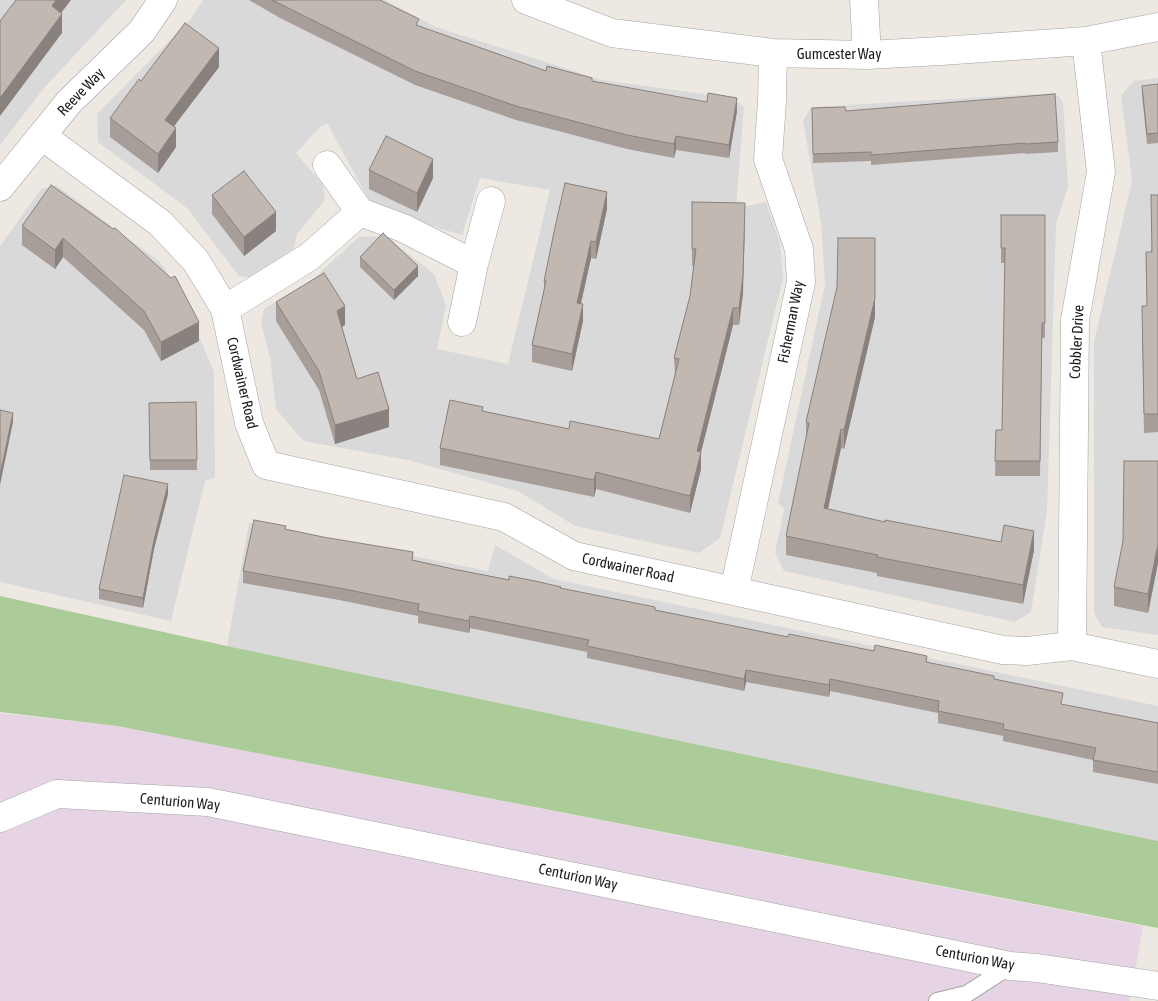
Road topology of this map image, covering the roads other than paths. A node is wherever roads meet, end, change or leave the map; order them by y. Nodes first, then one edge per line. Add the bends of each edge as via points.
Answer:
1 (164, 0) edge
2 (526, 0) edge
3 (864, 0) edge
4 (1158, 27) edge
5 (1086, 41) junction
6 (773, 53) junction
7 (867, 55) junction
8 (42, 136) junction
9 (327, 165) dead end
10 (0, 187) edge
11 (491, 202) dead end
12 (360, 212) junction
13 (474, 264) junction
14 (225, 309) junction
15 (462, 322) dead end
16 (734, 591) junction
17 (1072, 646) junction
18 (1158, 664) edge
19 (0, 818) edge
20 (1010, 966) junction
21 (1149, 991) edge
22 (962, 997) edge
23 (937, 1001) edge

1 - 8 street, Reeve Way via 142,31 68,102
2 - 6 street, Gumcester Way via 612,33
3 - 7 street
4 - 5 street, Gumcester Way
5 - 7 street, Gumcester Way
5 - 17 street, Cobbler Drive via 1101,172 1075,320
6 - 7 street, Gumcester Way
6 - 16 street, Fisherman Way via 768,159 799,249 801,282
8 - 10 street, Reeve Way
8 - 14 street, Cordwainer Road via 160,224 196,261
9 - 12 street
11 - 13 street
12 - 13 street via 403,228
12 - 14 street via 309,257
13 - 15 street
14 - 16 street, Cordwainer Road via 248,423 266,465 504,518 574,556
16 - 17 street, Cordwainer Road via 1003,650
17 - 18 street, Cordwainer Road
19 - 20 street, Centurion Way via 57,794 208,802
20 - 21 street, Centurion Way via 1037,968
20 - 22 lane
22 - 23 lane

